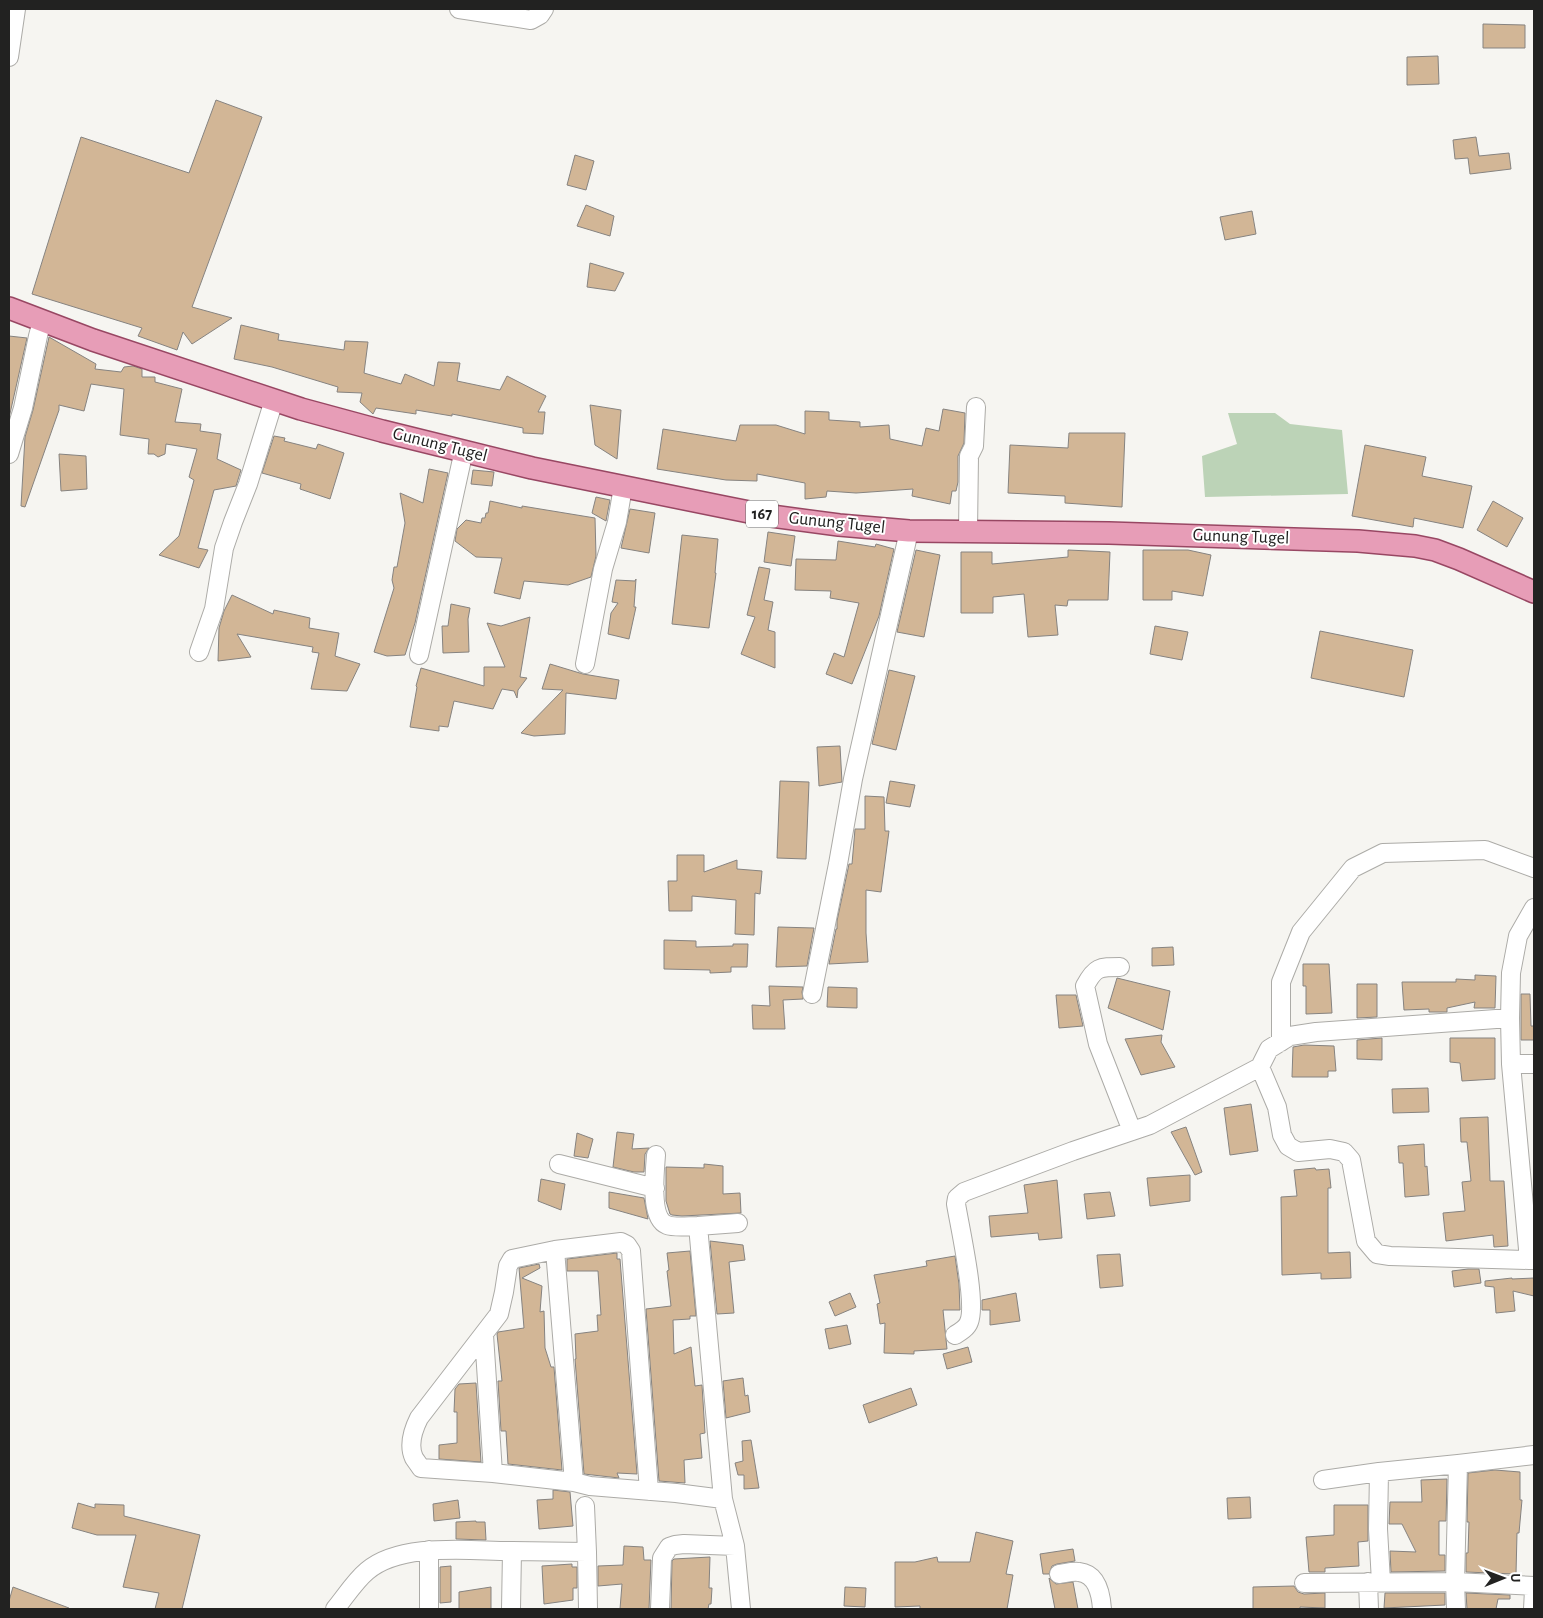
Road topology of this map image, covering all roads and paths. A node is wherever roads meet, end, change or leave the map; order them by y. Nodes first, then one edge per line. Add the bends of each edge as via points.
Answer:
1 (16, 9) edge
2 (459, 9) edge
3 (544, 9) edge
4 (9, 57) edge
5 (9, 308) edge
6 (42, 320) junction
7 (274, 400) junction
8 (976, 407) dead end
9 (464, 450) junction
10 (9, 454) edge
11 (623, 487) junction
12 (909, 530) junction
13 (968, 532) junction
14 (1534, 592) edge
15 (199, 652) dead end
16 (419, 655) dead end
17 (585, 664) dead end
18 (1534, 868) edge
19 (1534, 908) edge
20 (1120, 967) dead end
21 (812, 994) dead end
22 (1510, 1018) junction
23 (1280, 1042) junction
24 (1511, 1064) junction
25 (1534, 1064) edge
26 (1260, 1067) junction
27 (1132, 1131) junction
28 (656, 1155) dead end
29 (560, 1164) dead end
30 (655, 1188) junction
31 (738, 1223) dead end
32 (698, 1226) junction
33 (556, 1250) junction
34 (1532, 1260) edge
35 (484, 1335) junction
36 (955, 1335) dead end
37 (1534, 1455) edge
38 (1458, 1464) junction
39 (1379, 1472) junction
40 (493, 1473) junction
41 (1323, 1480) dead end
42 (574, 1482) junction
43 (649, 1491) junction
44 (724, 1499) junction
45 (585, 1506) dead end
46 (735, 1546) junction
47 (429, 1550) junction
48 (512, 1551) junction
49 (587, 1552) junction
50 (1059, 1574) dead end
51 (1375, 1582) junction
52 (1455, 1582) junction
53 (1304, 1584) dead end
54 (1534, 1586) edge
55 (1534, 1590) edge
56 (335, 1609) edge
57 (429, 1609) edge
58 (511, 1609) edge
59 (588, 1609) edge
60 (660, 1609) edge
61 (741, 1609) edge
62 (1102, 1609) edge
63 (1369, 1609) edge
64 (1456, 1609) edge
65 (1533, 1609) edge

1 - 4 street
2 - 3 street via 530,20
5 - 6 main road, Gunung Tugel / 167
6 - 7 main road, Gunung Tugel / 167
6 - 10 street via 23,408
7 - 9 main road, Gunung Tugel / 167
7 - 15 street via 224,548 214,609
8 - 13 street via 974,446 969,456
9 - 11 main road, Gunung Tugel / 167
9 - 16 street
11 - 12 main road, Gunung Tugel / 167 via 764,514
11 - 17 street
12 - 13 main road, Gunung Tugel / 167
12 - 21 street via 853,779
13 - 14 main road, Gunung Tugel / 167 via 1109,533 1358,541 1415,546 1459,559
18 - 23 street via 1485,850 1383,853 1352,868 1301,932 1281,982
19 - 22 street via 1518,936 1511,973
20 - 27 street via 1102,967 1092,973 1085,986 1098,1044
22 - 23 street via 1316,1032 1290,1036
22 - 24 street
23 - 26 street via 1269,1049
24 - 25 street
24 - 34 street
26 - 27 street via 1150,1125
26 - 34 street via 1277,1107 1282,1135 1288,1146 1298,1152 1330,1149 1344,1152 1351,1160 1366,1241 1377,1254
27 - 36 street via 960,1195 956,1204 972,1308 968,1325
28 - 30 street
29 - 30 street
30 - 32 street via 656,1213 661,1221 668,1226
31 - 32 street
32 - 44 street
33 - 35 street via 512,1259 499,1314
33 - 42 street
33 - 43 street via 621,1242 627,1244 631,1251
35 - 40 street
35 - 40 street via 419,1418 413,1429 412,1443 414,1458 422,1468
37 - 38 street
38 - 39 street
38 - 52 street
39 - 41 street
39 - 51 street
40 - 42 street
42 - 43 street
43 - 44 street
44 - 46 street
45 - 49 street
46 - 60 street via 684,1544 669,1547 662,1558
46 - 61 street
47 - 48 street
47 - 56 street via 383,1560 366,1571
47 - 57 street
48 - 49 street
48 - 58 street
49 - 59 street
50 - 62 street via 1082,1572 1091,1578 1098,1585
51 - 52 street
51 - 53 street
51 - 63 street
52 - 54 street
52 - 64 street
55 - 65 street

